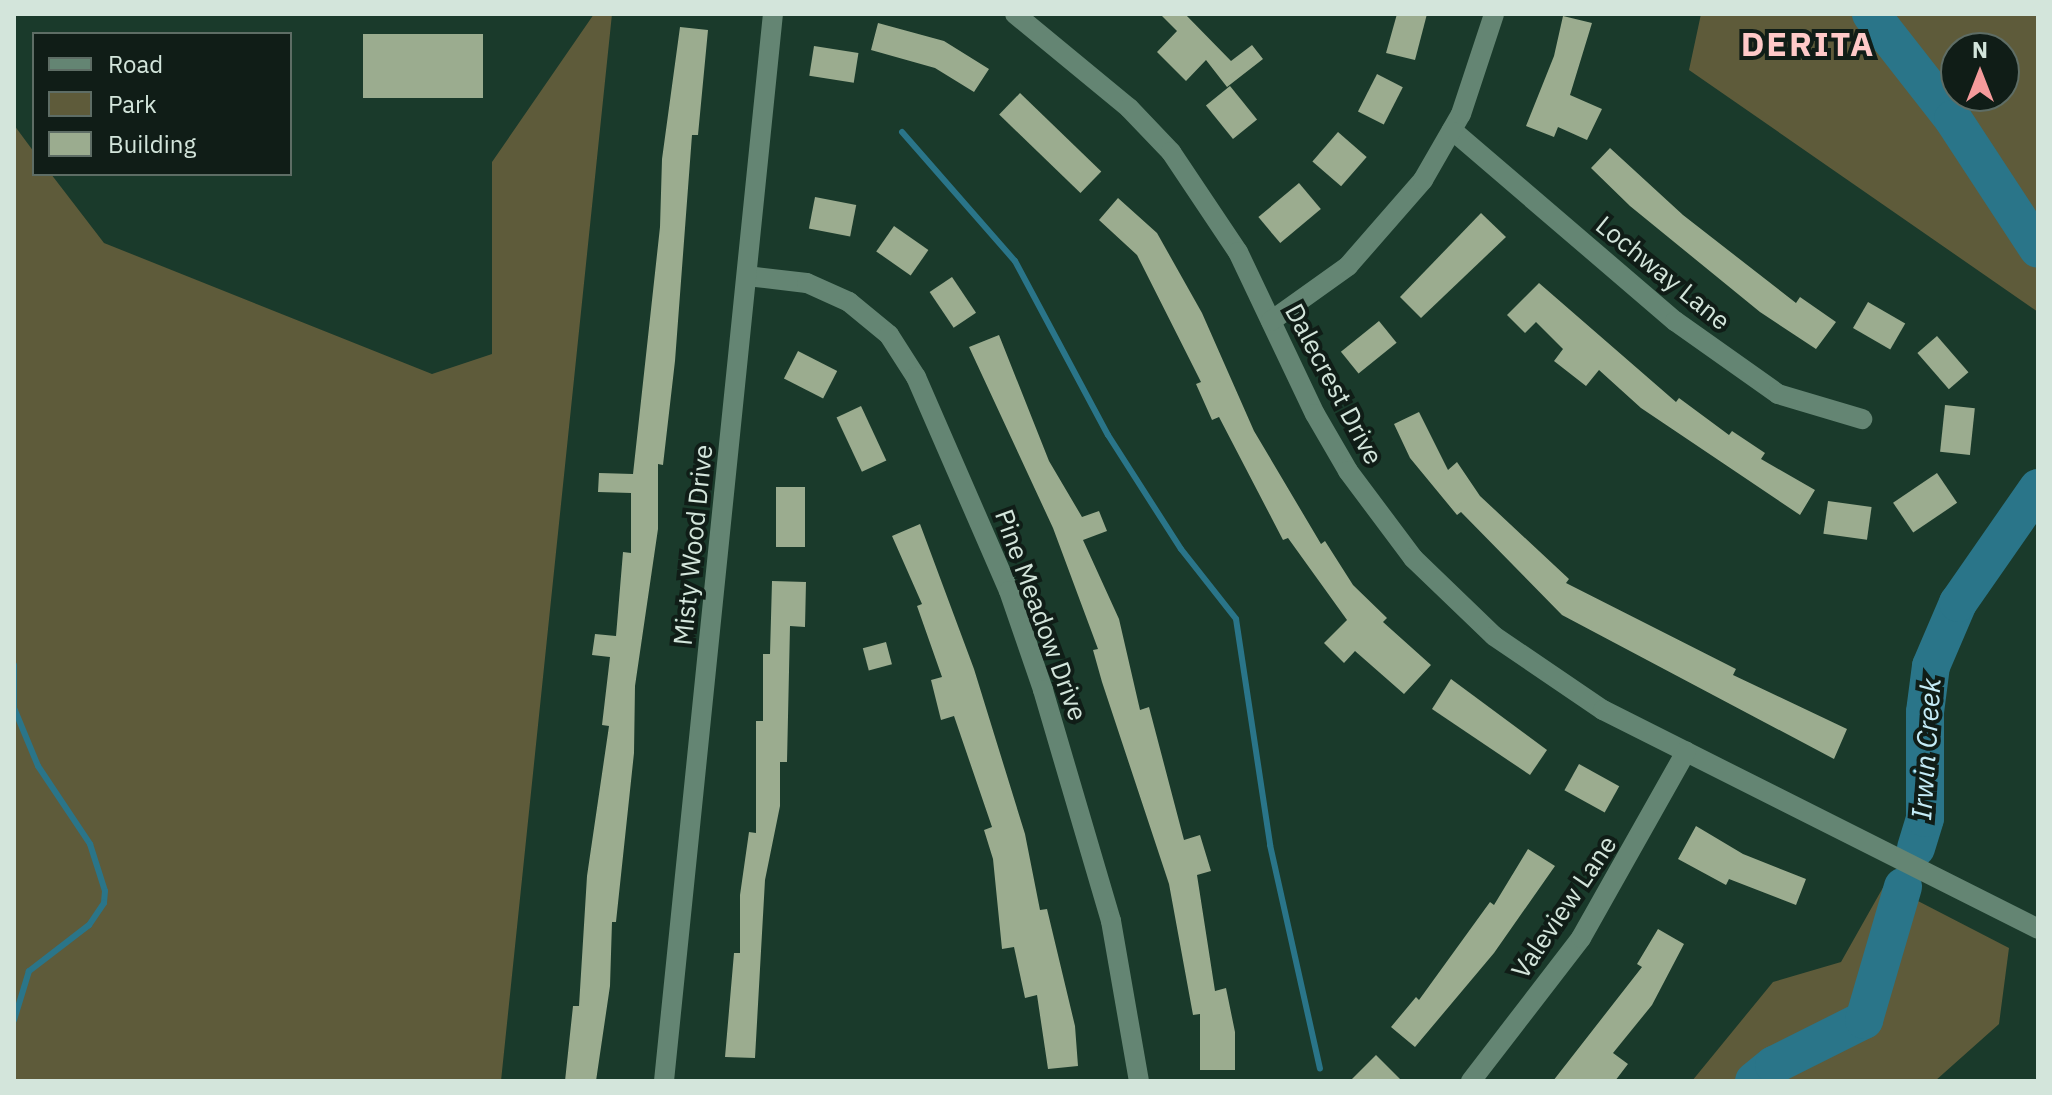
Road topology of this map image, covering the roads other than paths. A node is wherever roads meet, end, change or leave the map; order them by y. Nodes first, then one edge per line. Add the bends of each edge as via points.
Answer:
1 (773, 14) edge
2 (1015, 14) edge
3 (1494, 14) edge
4 (1452, 130) junction
5 (747, 276) junction
6 (1271, 321) junction
7 (1862, 419) dead end
8 (1686, 752) junction
9 (2038, 929) edge
10 (664, 1081) edge
11 (1139, 1081) edge
12 (1471, 1081) edge

1 - 5 street, Misty Wood Drive
2 - 6 street, Dalecrest Drive via 1129,108 1171,152 1238,252
3 - 4 street
4 - 6 street via 1423,180 1371,244
4 - 7 street, Lochway Lane via 1652,302 1778,394
5 - 10 street, Misty Wood Drive
5 - 11 street, Pine Meadow Drive via 807,283 849,302 889,335 916,377 981,522 1043,690 1111,921
6 - 8 street, Dalecrest Drive via 1348,471 1405,548 1449,596 1545,674
8 - 9 street, Dalecrest Drive
8 - 12 street, Valeview Lane via 1581,938

